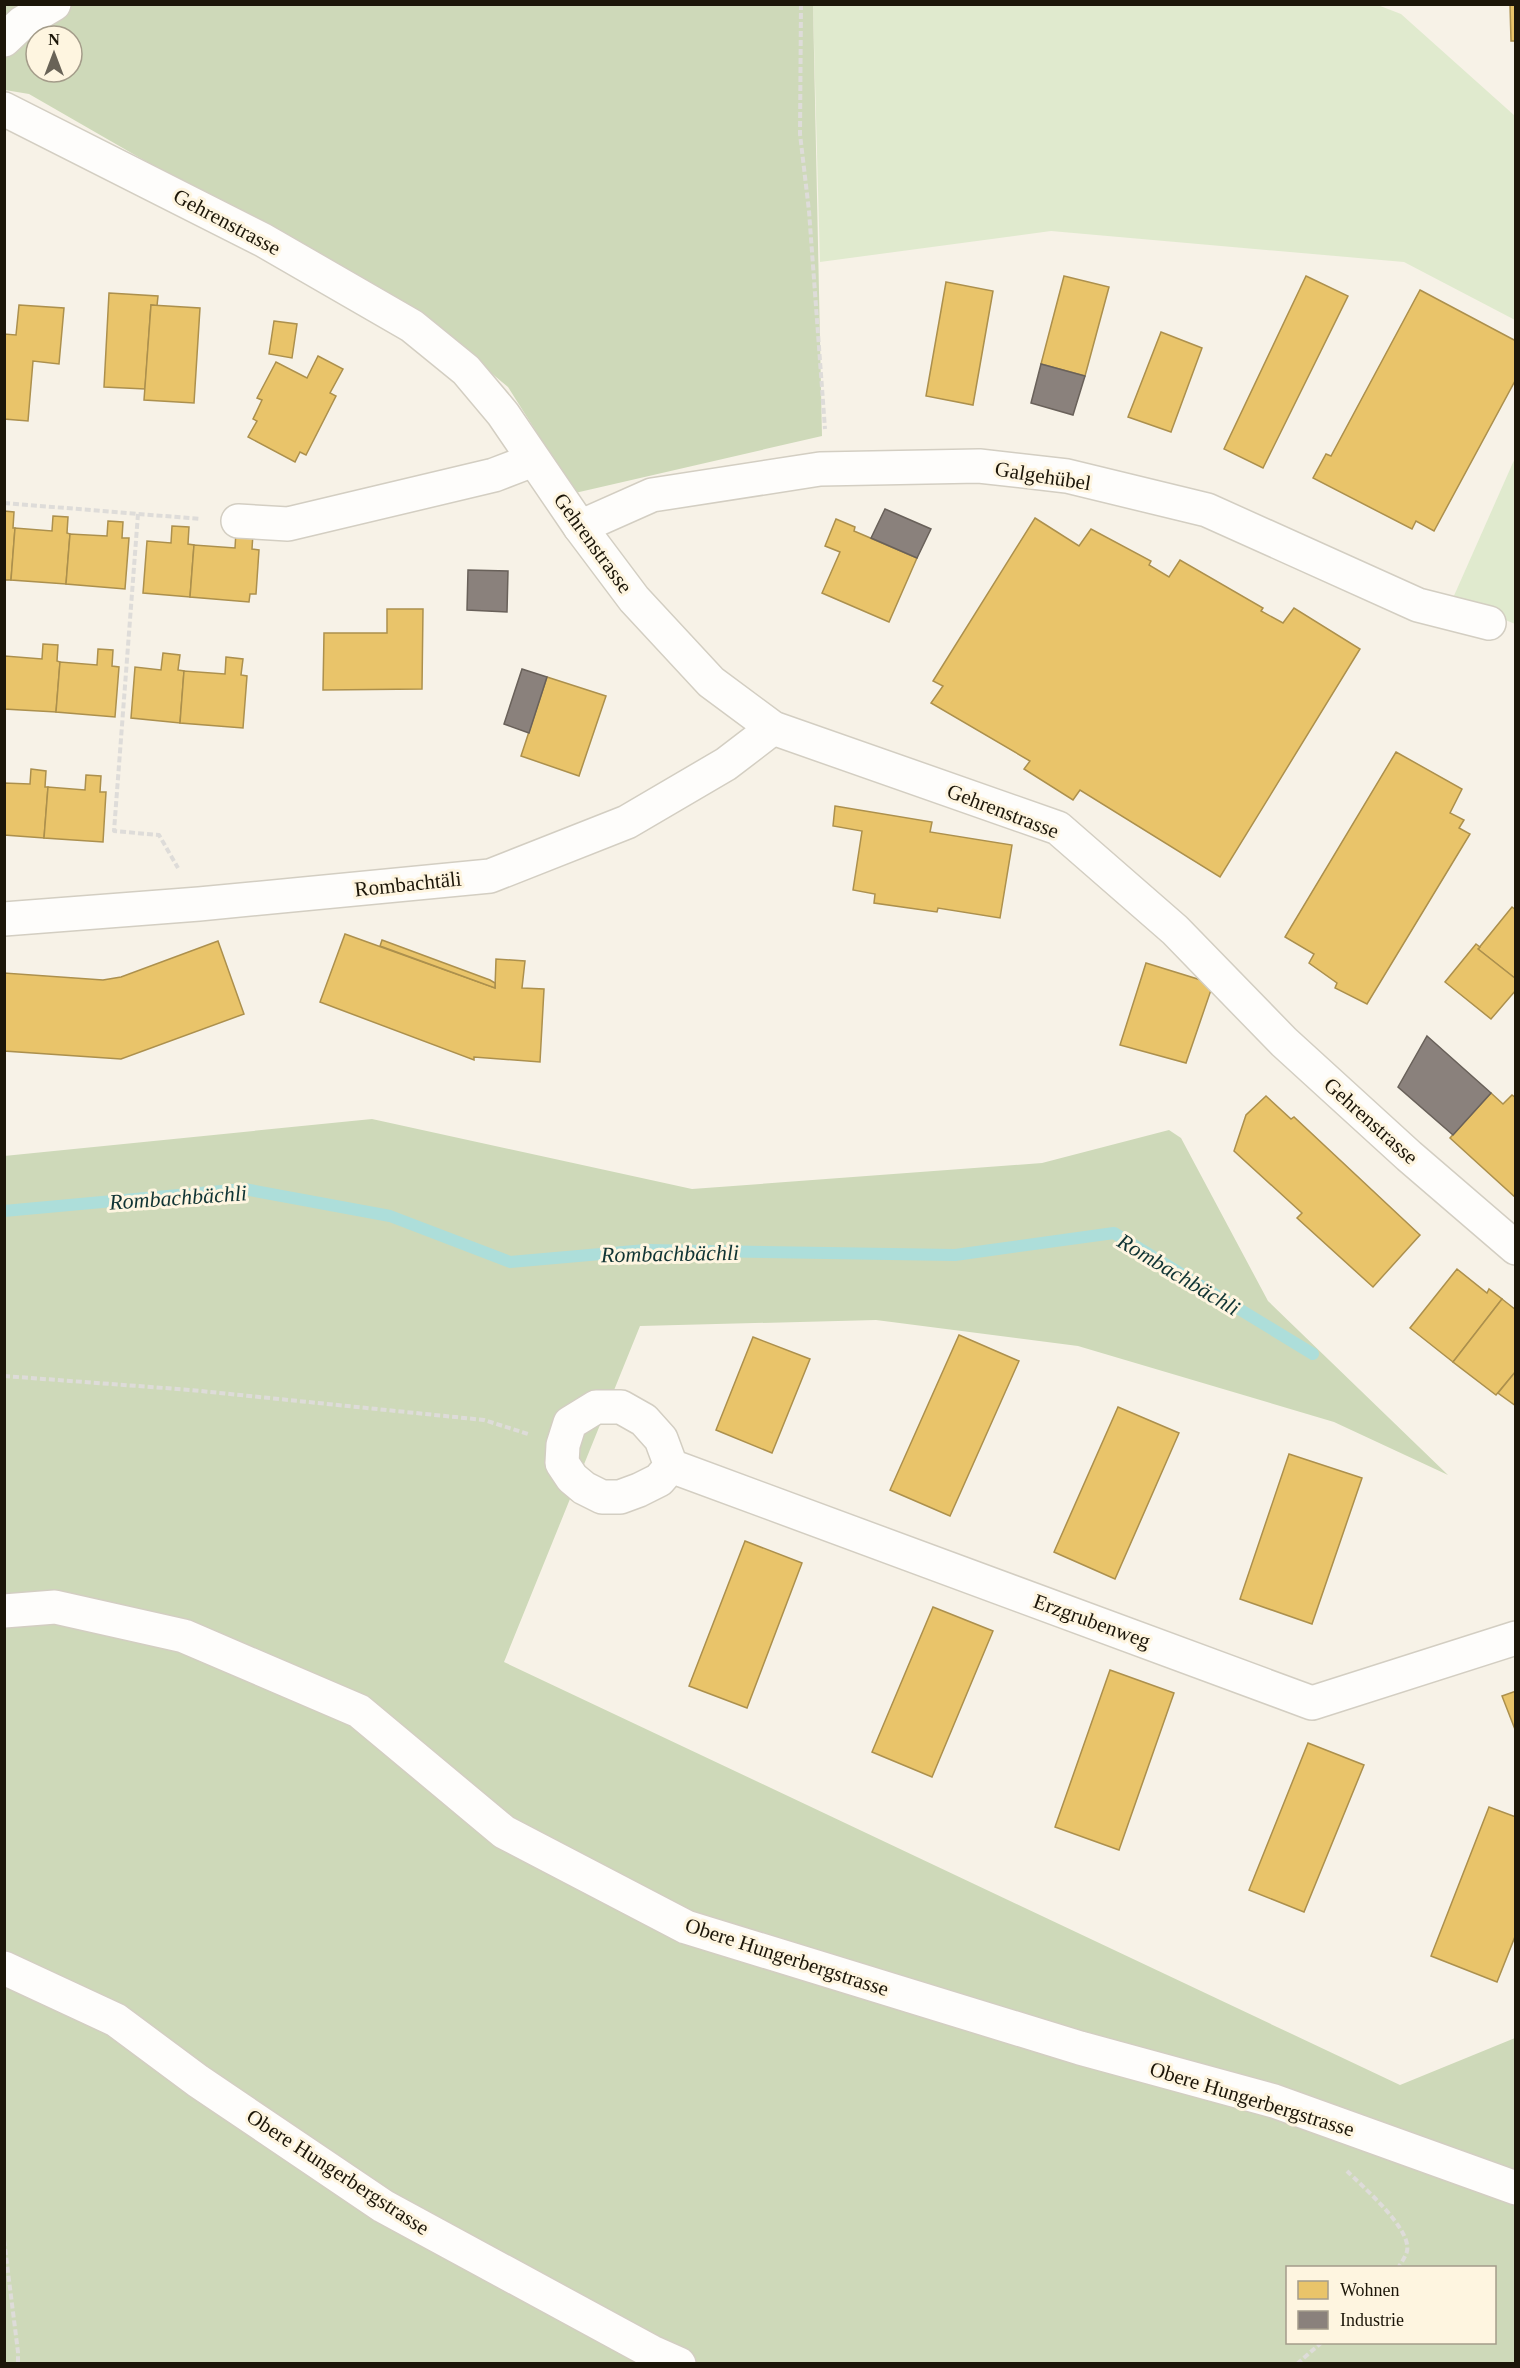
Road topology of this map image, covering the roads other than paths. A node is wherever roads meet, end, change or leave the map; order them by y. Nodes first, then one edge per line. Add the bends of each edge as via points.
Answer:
1 (54, 4) edge
2 (4, 40) edge
3 (4, 109) edge
4 (534, 460) junction
5 (238, 522) road end
6 (580, 527) junction
7 (1490, 623) dead end
8 (773, 728) junction
9 (4, 919) edge
10 (1515, 1248) edge
11 (672, 1466) junction
12 (4, 1611) edge
13 (1515, 1638) edge
14 (4, 1968) edge
15 (1515, 2188) edge
16 (679, 2364) edge

1 - 2 street via 22,23
3 - 4 street, Gehrenstrasse via 263,240 412,326 466,370
4 - 5 street via 494,476 288,524
4 - 6 street, Gehrenstrasse
6 - 7 street, Galgehübel via 652,495 820,469 979,466 1067,476 1207,510 1418,605
6 - 8 street, Gehrenstrasse via 633,599 711,682
8 - 9 street, Rombachtäli via 726,764 627,822 490,876
8 - 10 street, Gehrenstrasse via 1058,828 1175,930 1292,1050
11 - 11 street via 659,1480 639,1490 620,1497 602,1497 572,1478 562,1463 563,1445 570,1423 596,1407 621,1407 644,1420 661,1439
11 - 13 street, Erzgrubenweg via 1312,1703
12 - 15 street, Obere Hungerbergstrasse via 55,1607 184,1636 359,1711 504,1832 686,1927 1080,2048 1275,2101
14 - 16 street, Obere Hungerbergstrasse via 116,2020 198,2081 383,2206

